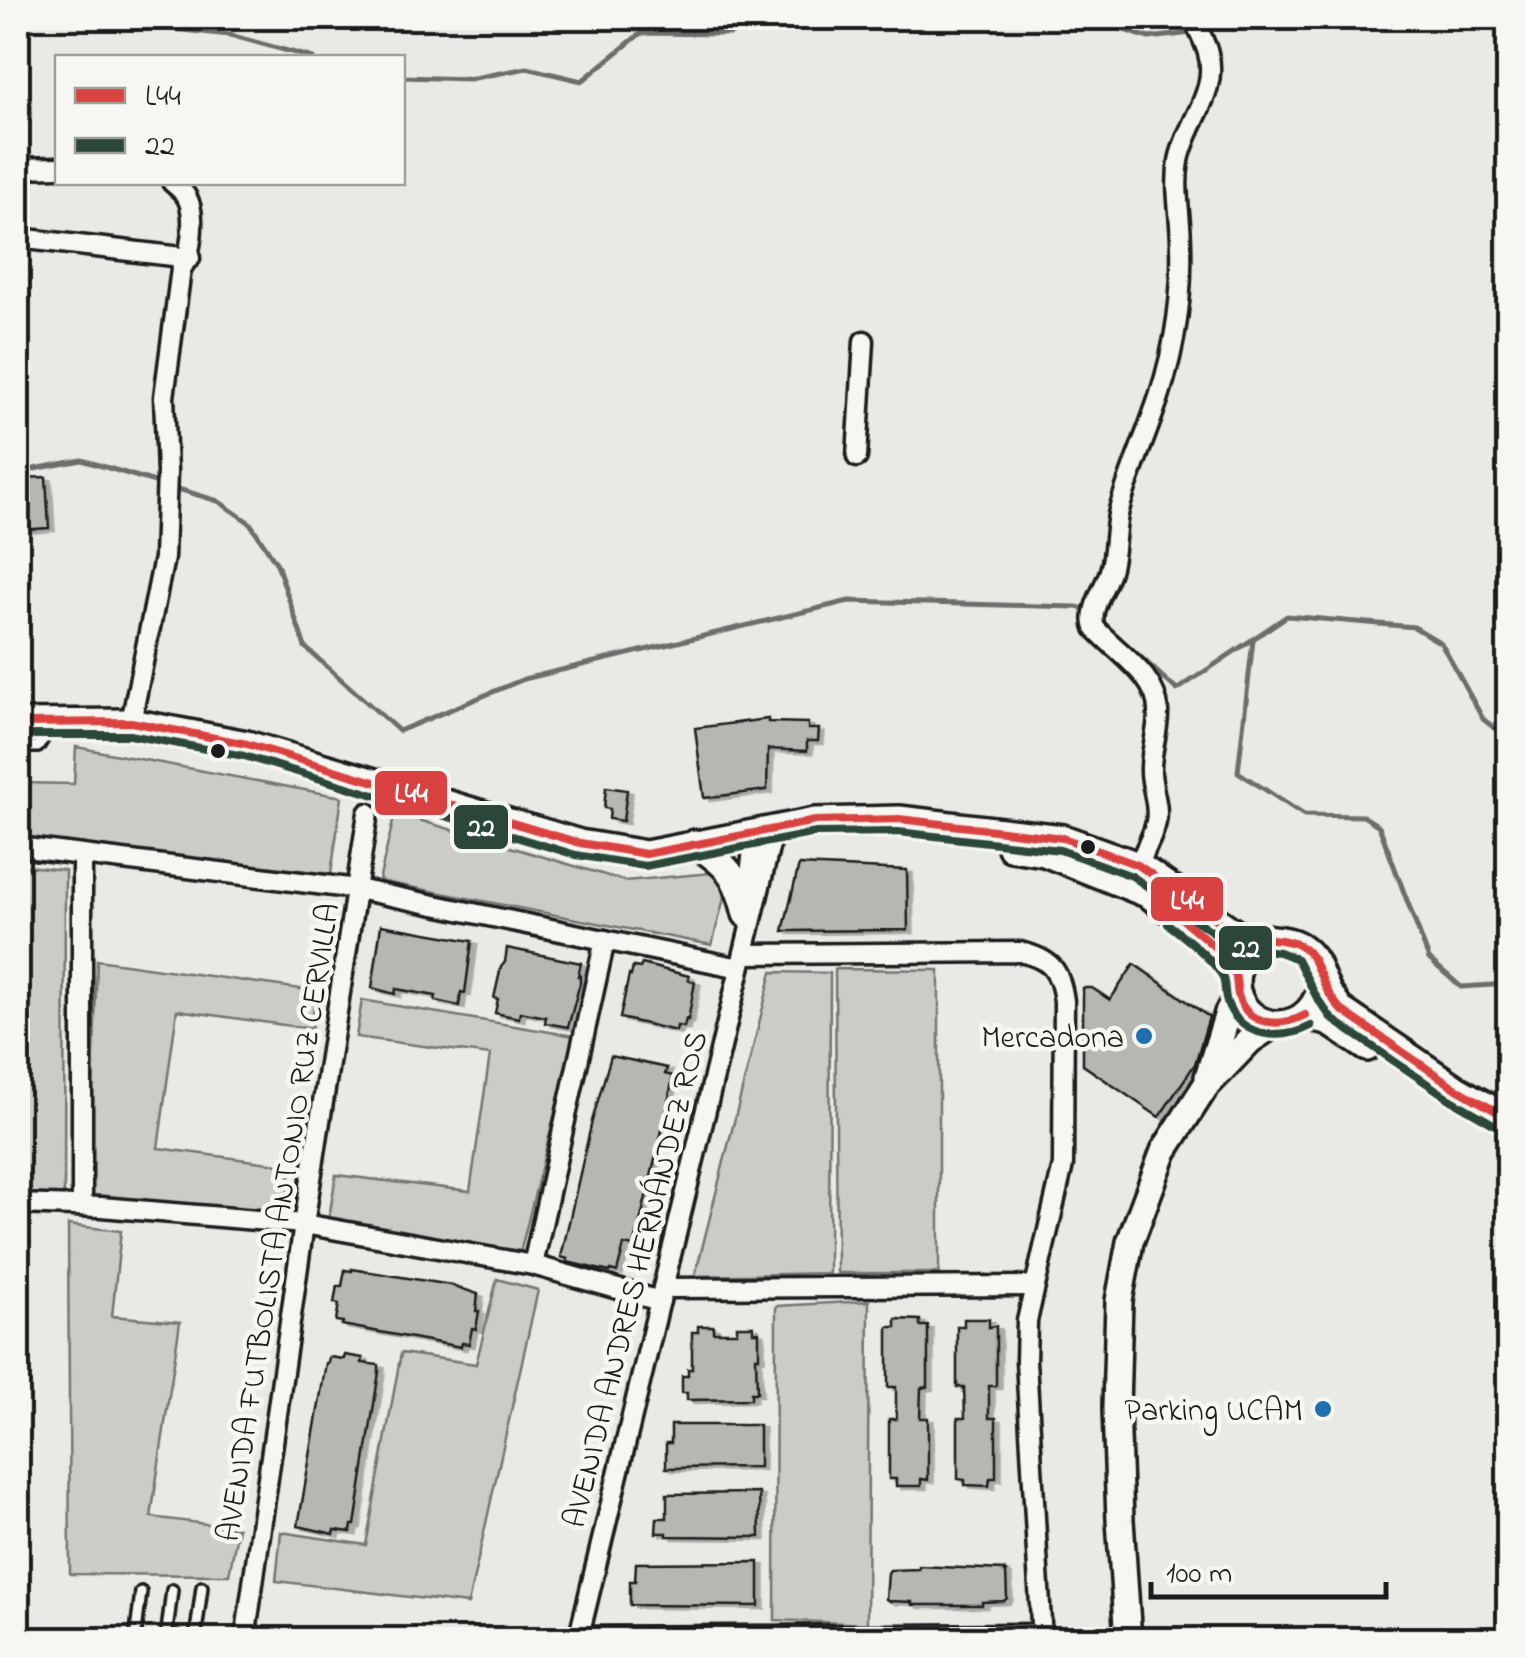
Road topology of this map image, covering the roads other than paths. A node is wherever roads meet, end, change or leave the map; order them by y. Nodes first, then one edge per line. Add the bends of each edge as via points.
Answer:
1 (1192, 18) edge
2 (18, 168) edge
3 (55, 168) edge
4 (175, 185) edge
5 (18, 238) edge
6 (190, 258) junction
7 (864, 341) dead end
8 (857, 457) dead end
9 (131, 722) junction
10 (18, 724) edge
11 (48, 724) junction
12 (18, 747) edge
13 (368, 813) dead end
14 (764, 830) junction
15 (695, 844) junction
16 (18, 847) edge
17 (82, 855) junction
18 (1138, 877) junction
19 (358, 889) junction
20 (748, 924) junction
21 (605, 940) junction
22 (1282, 940) junction
23 (742, 961) junction
24 (1318, 970) junction
25 (1237, 985) junction
26 (1306, 1015) junction
27 (1274, 1024) junction
28 (1205, 1086) junction
29 (1508, 1118) edge
30 (1508, 1136) edge
31 (18, 1204) edge
32 (82, 1206) junction
33 (304, 1224) junction
34 (533, 1265) junction
35 (1035, 1286) junction
36 (661, 1294) junction
37 (202, 1587) dead end
38 (172, 1590) dead end
39 (141, 1592) dead end
40 (1042, 1637) edge
41 (578, 1638) edge
42 (134, 1640) edge
43 (166, 1640) edge
44 (195, 1640) edge
45 (245, 1640) edge
46 (1128, 1640) edge

1 - 18 street via 1211,72 1179,162 1178,317 1094,613 1095,628 1147,682 1158,706 1150,767 1157,819
2 - 3 street
4 - 6 street via 188,197
5 - 6 street
6 - 9 street via 181,268 164,397 164,558
7 - 8 street
9 - 11 main road
9 - 15 main road via 247,744 580,844 646,854
10 - 11 main road
11 - 12 lane via 38,747
13 - 19 street, AVENIDA FUTBOLISTA ANTONIO RUZ CERVILLA
14 - 15 main road
14 - 18 main road via 828,821 1044,853
14 - 20 street, AVENIDA ANDRES HERNÁNDEZ ROS
15 - 20 main road via 733,876
16 - 17 street
17 - 19 street
17 - 32 street
18 - 22 main road via 1238,935
18 - 25 main road
19 - 21 street
19 - 33 street, AVENIDA FUTBOLISTA ANTONIO RUZ CERVILLA
20 - 23 street, AVENIDA ANDRES HERNÁNDEZ ROS
21 - 23 street
21 - 34 street
22 - 24 main road via 1305,949
22 - 25 main road via 1248,953
23 - 35 street via 1020,952 1054,968 1064,1001 1063,1165
23 - 36 street, AVENIDA ANDRES HERNÁNDEZ ROS
24 - 26 main road via 1318,994
24 - 29 main road via 1340,1009
25 - 27 main road via 1243,1006
25 - 28 main road
26 - 27 main road
26 - 30 main road
27 - 28 main road
28 - 46 main road via 1164,1151 1130,1242 1119,1301 1116,1408
31 - 32 street
32 - 33 street
33 - 34 street
33 - 45 street, AVENIDA FUTBOLISTA ANTONIO RUZ CERVILLA
34 - 36 street
35 - 36 street
35 - 40 street via 1026,1360
36 - 41 street, AVENIDA ANDRES HERNÁNDEZ ROS
37 - 44 lane
38 - 43 lane
39 - 42 lane
40 - 41 street

